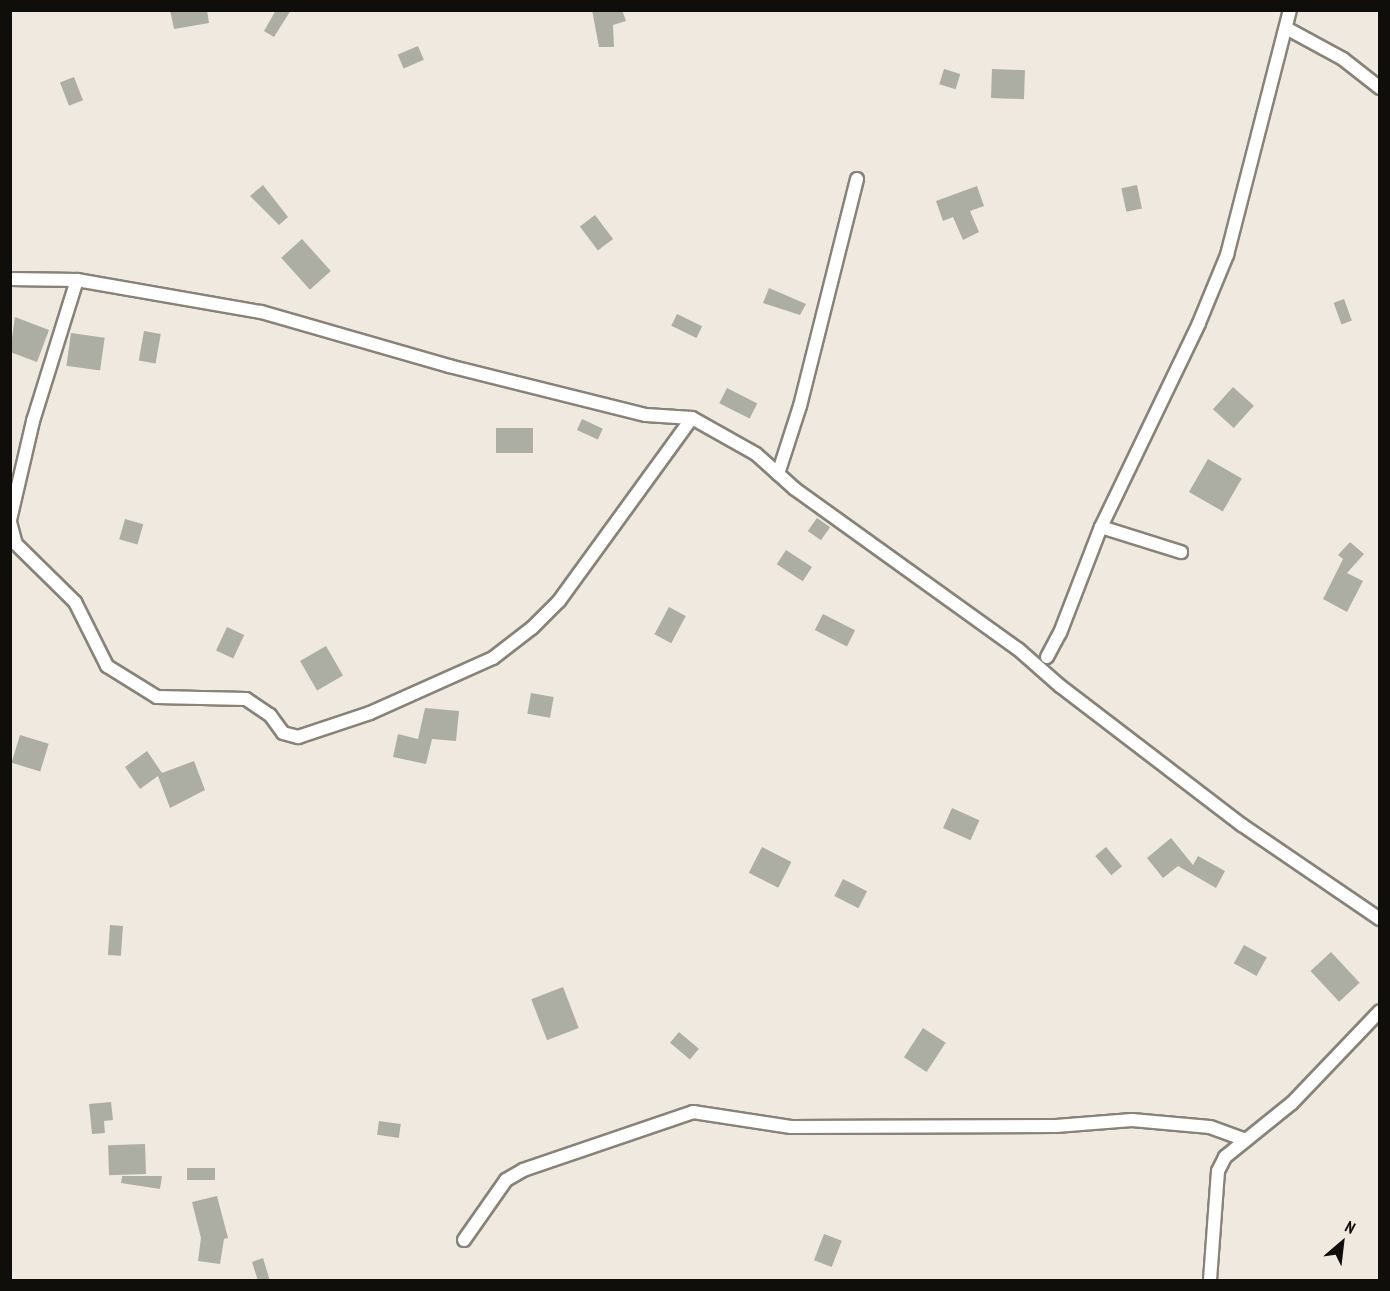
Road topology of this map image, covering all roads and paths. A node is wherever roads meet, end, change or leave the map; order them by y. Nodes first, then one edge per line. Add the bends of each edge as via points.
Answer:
1 (1290, 10) edge
2 (1286, 28) junction
3 (1380, 88) edge
4 (857, 178) dead end
5 (10, 279) edge
6 (77, 280) junction
7 (692, 418) junction
8 (778, 474) junction
9 (10, 521) edge
10 (1101, 527) junction
11 (1181, 552) dead end
12 (1018, 649) junction
13 (1047, 657) junction
14 (1060, 686) junction
15 (1380, 919) edge
16 (1380, 1011) edge
17 (1246, 1140) junction
18 (464, 1239) dead end
19 (1210, 1281) edge

1 - 2 street
2 - 3 street via 1343,59
2 - 10 street via 1227,255 1199,323
4 - 8 street via 800,405
5 - 6 street
6 - 7 street via 261,312 449,366 646,415
6 - 9 street via 33,421
7 - 8 street via 756,454
7 - 9 street via 559,601 532,628 493,658 370,713 298,737 283,733 270,715 246,699 157,697 107,666 75,602 16,543
8 - 12 street
10 - 11 street
10 - 13 street
12 - 13 street
12 - 14 street
13 - 14 street
14 - 15 street via 1242,825
16 - 17 street via 1334,1062
17 - 18 street via 1210,1127 1132,1120 1056,1126 791,1127 693,1112 523,1170 506,1180
17 - 19 street via 1225,1157 1218,1171

